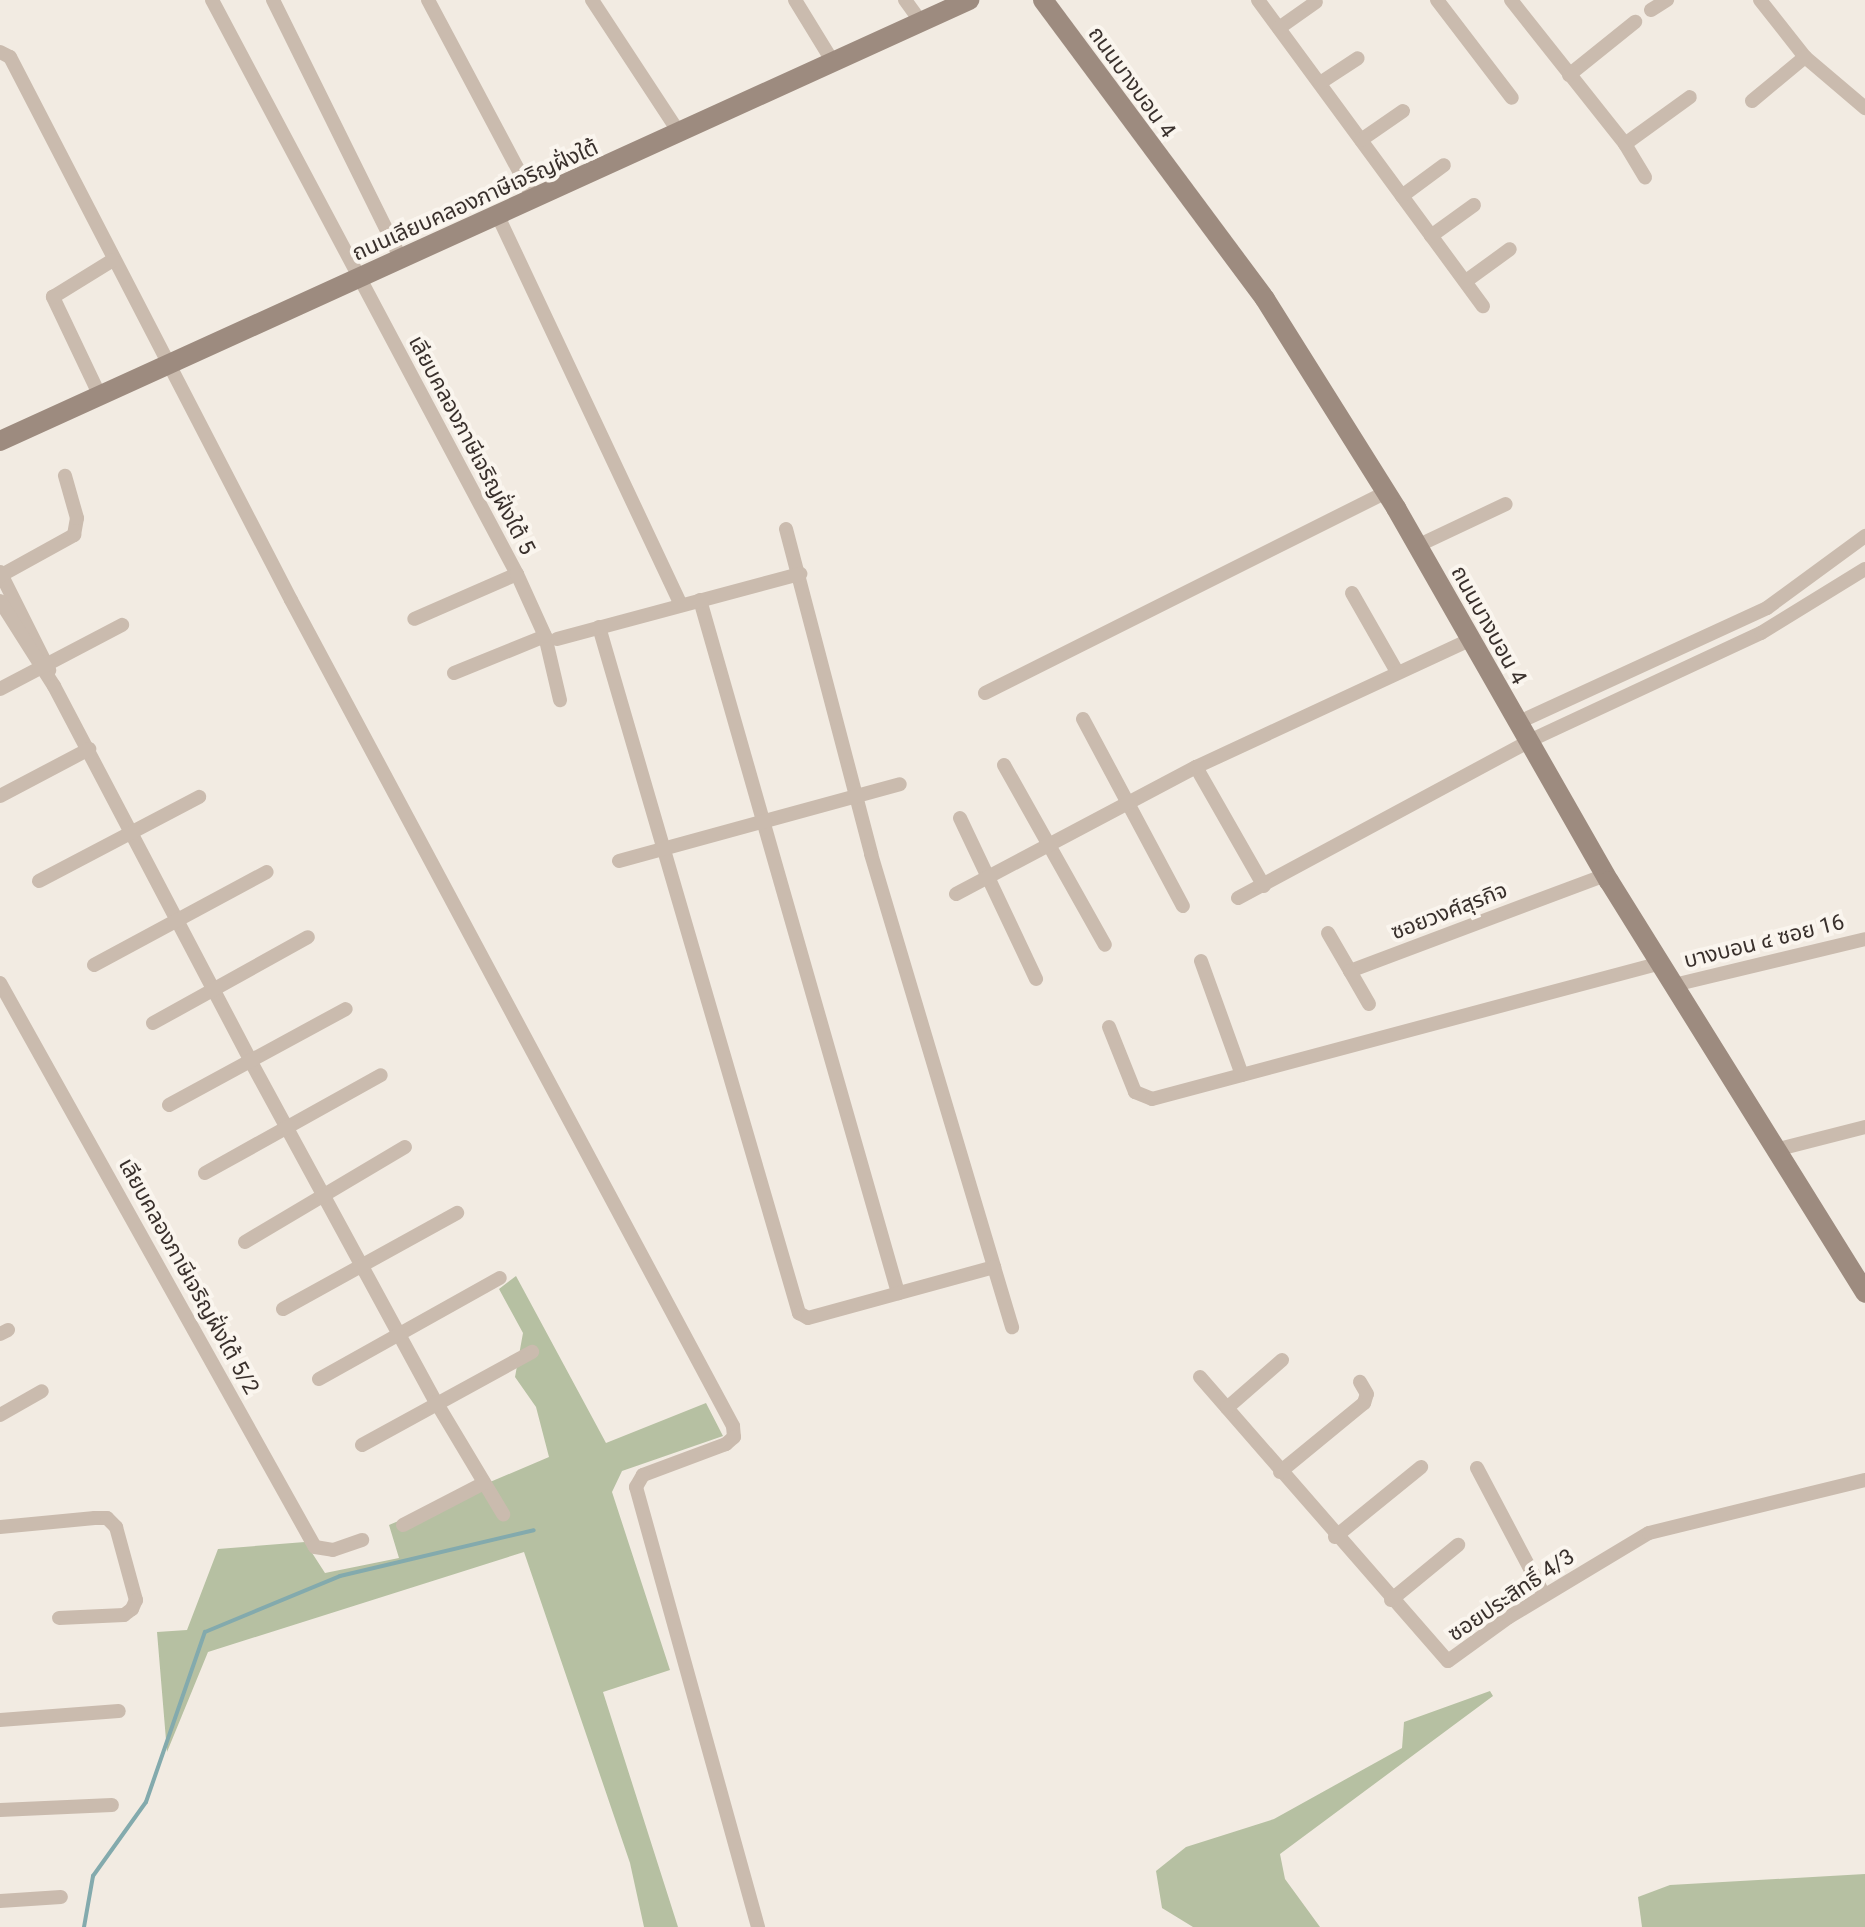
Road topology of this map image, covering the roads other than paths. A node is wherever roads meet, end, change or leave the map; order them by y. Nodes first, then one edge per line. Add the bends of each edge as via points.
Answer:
1 (212, 0) edge
2 (273, 0) edge
3 (428, 0) edge
4 (592, 0) edge
5 (795, 0) edge
6 (905, 0) edge
7 (969, 0) edge
8 (1043, 0) edge
9 (1258, 0) edge
10 (1437, 0) edge
11 (1667, 0) edge
12 (1760, 0) edge
13 (1514, 1) edge
14 (1316, 2) dead end
15 (1651, 10) dead end
16 (921, 22) junction
17 (1635, 22) dead end
18 (1279, 28) junction
19 (0, 52) edge
20 (1805, 57) junction
21 (1358, 58) dead end
22 (833, 62) junction
23 (1569, 75) junction
24 (1320, 83) junction
25 (1690, 97) dead end
26 (1512, 98) dead end
27 (1752, 101) dead end
28 (1865, 108) edge
29 (1403, 111) dead end
30 (680, 134) junction
31 (1361, 140) junction
32 (1625, 144) junction
33 (1444, 165) dead end
34 (1645, 177) dead end
35 (1402, 196) junction
36 (534, 199) junction
37 (1474, 205) dead end
38 (497, 214) junction
39 (1431, 236) junction
40 (1510, 249) dead end
41 (401, 259) junction
42 (113, 260) junction
43 (357, 279) junction
44 (1466, 281) junction
45 (1483, 306) dead end
46 (167, 364) junction
47 (100, 396) junction
48 (0, 441) edge
49 (65, 476) dead end
50 (1386, 492) junction
51 (1506, 504) dead end
52 (786, 529) dead end
53 (1865, 536) edge
54 (1417, 546) junction
55 (1865, 569) edge
56 (1, 574) edge
57 (517, 574) junction
58 (800, 574) junction
59 (1352, 593) dead end
60 (700, 600) junction
61 (0, 601) edge
62 (681, 605) junction
63 (414, 619) dead end
64 (122, 625) dead end
65 (599, 627) junction
66 (551, 637) junction
67 (1468, 641) junction
68 (43, 665) junction
69 (1396, 670) junction
70 (454, 673) dead end
71 (0, 689) edge
72 (985, 693) dead end
73 (560, 700) dead end
74 (1083, 719) dead end
75 (1517, 723) junction
76 (1529, 741) junction
77 (89, 749) junction
78 (1004, 765) dead end
79 (1196, 767) junction
80 (900, 784) dead end
81 (0, 796) edge
82 (199, 797) dead end
83 (856, 797) junction
84 (1128, 803) junction
85 (960, 818) dead end
86 (762, 825) junction
87 (133, 833) junction
88 (1048, 845) junction
89 (663, 848) junction
90 (619, 861) dead end
91 (267, 872) dead end
92 (1606, 875) junction
93 (990, 876) junction
94 (39, 881) dead end
95 (1264, 886) junction
96 (956, 894) dead end
97 (1238, 898) dead end
98 (1183, 906) dead end
99 (178, 919) junction
100 (1328, 933) dead end
101 (308, 937) dead end
102 (1865, 939) edge
103 (1105, 945) dead end
104 (1201, 961) dead end
105 (1661, 963) junction
106 (94, 965) dead end
107 (1350, 971) junction
108 (1036, 979) dead end
109 (0, 983) edge
110 (1674, 985) junction
111 (214, 988) junction
112 (1369, 1004) dead end
113 (346, 1009) dead end
114 (153, 1023) dead end
115 (1109, 1027) dead end
116 (250, 1060) junction
117 (381, 1075) dead end
118 (1242, 1075) junction
119 (169, 1105) dead end
120 (1865, 1127) edge
121 (289, 1129) junction
122 (405, 1147) dead end
123 (1775, 1150) junction
124 (205, 1173) dead end
125 (325, 1195) junction
126 (457, 1213) dead end
127 (245, 1242) dead end
128 (362, 1265) junction
129 (994, 1267) junction
130 (500, 1278) dead end
131 (898, 1293) junction
132 (1865, 1293) edge
133 (283, 1309) dead end
134 (1012, 1327) dead end
135 (399, 1333) junction
136 (532, 1352) dead end
137 (1282, 1360) dead end
138 (1200, 1377) dead end
139 (319, 1379) dead end
140 (1360, 1382) dead end
141 (42, 1391) dead end
142 (436, 1402) junction
143 (1227, 1408) junction
144 (0, 1415) edge
145 (362, 1445) dead end
146 (1421, 1467) dead end
147 (1477, 1468) dead end
148 (1280, 1472) junction
149 (1865, 1480) edge
150 (484, 1483) junction
151 (503, 1514) dead end
152 (403, 1525) dead end
153 (0, 1527) edge
154 (1335, 1537) junction
155 (362, 1540) dead end
156 (1458, 1545) dead end
157 (1544, 1595) junction
158 (1391, 1600) junction
159 (59, 1618) dead end
160 (119, 1711) dead end
161 (0, 1720) edge
162 (112, 1805) dead end
163 (0, 1810) edge
164 (61, 1897) dead end
165 (0, 1901) edge
166 (758, 1927) edge

1 - 43 street, เลียบคลองภาษีเจริญฝั่งใต้ 5
2 - 41 street
3 - 36 street
4 - 30 street
5 - 22 street
6 - 16 street
7 - 16 street, ถนนเลียบคลองภาษีเจริญฝั่งใต้
8 - 50 street, ถนนบางบอน 4 via 1265,299
9 - 18 street
10 - 26 street
11 - 15 street
12 - 20 street
13 - 23 street
14 - 18 street
16 - 22 street, ถนนเลียบคลองภาษีเจริญฝั่งใต้
17 - 23 street
18 - 24 street
19 - 42 street via 10,57
20 - 27 street
20 - 28 street
21 - 24 street
22 - 30 street, ถนนเลียบคลองภาษีเจริญฝั่งใต้
23 - 32 street
24 - 31 street
25 - 32 street
29 - 31 street
30 - 36 street, ถนนเลียบคลองภาษีเจริญฝั่งใต้
31 - 35 street
32 - 34 street
33 - 35 street
35 - 39 street
36 - 38 street, ถนนเลียบคลองภาษีเจริญฝั่งใต้
37 - 39 street
38 - 41 street, ถนนเลียบคลองภาษีเจริญฝั่งใต้
38 - 62 street
39 - 44 street
40 - 44 street
41 - 43 street, ถนนเลียบคลองภาษีเจริญฝั่งใต้
42 - 46 street
42 - 47 street via 53,297
43 - 46 street, ถนนเลียบคลองภาษีเจริญฝั่งใต้
43 - 57 street, เลียบคลองภาษีเจริญฝั่งใต้ 5
44 - 45 street
46 - 47 street, ถนนเลียบคลองภาษีเจริญฝั่งใต้
46 - 166 street via 733,1426 734,1437 726,1444 643,1475 636,1487
47 - 48 street, ถนนเลียบคลองภาษีเจริญฝั่งใต้
49 - 56 street via 77,518 74,535
50 - 54 street, ถนนบางบอน 4
50 - 72 street
51 - 54 street
52 - 58 street
53 - 75 street via 1767,608
54 - 67 street, ถนนบางบอน 4
55 - 76 street via 1761,633
56 - 68 street
57 - 63 street, เลียบคลองภาษีเจริญฝั่งใต้ 5
57 - 66 street
58 - 60 street
58 - 83 street
59 - 69 street
60 - 62 street
60 - 86 street
61 - 68 street
62 - 65 street
64 - 68 street
65 - 66 street
65 - 89 street
66 - 70 street
66 - 73 street
67 - 69 street
67 - 75 street, ถนนบางบอน 4
68 - 71 street
68 - 77 street
69 - 79 street
74 - 84 street
75 - 76 street, ถนนบางบอน 4
76 - 92 street, ถนนบางบอน 4
76 - 95 street
77 - 81 street
77 - 87 street
78 - 88 street
79 - 84 street
79 - 95 street
80 - 83 street
82 - 87 street
83 - 86 street
83 - 129 street
84 - 88 street
84 - 98 street
85 - 93 street
86 - 89 street
86 - 131 street
87 - 94 street
87 - 99 street
88 - 93 street
88 - 103 street
89 - 90 street
89 - 131 street via 799,1313 808,1318
91 - 99 street
92 - 105 street, ถนนบางบอน 4
92 - 107 street, ซอยวงศ์สุรกิจ
93 - 96 street
93 - 108 street
95 - 97 street
99 - 106 street
99 - 111 street
100 - 107 street
101 - 111 street
102 - 110 street, บางบอน ๔ ซอย 16
104 - 118 street
105 - 110 street, ถนนบางบอน 4
105 - 118 street
107 - 112 street
109 - 155 street, เลียบคลองภาษีเจริญฝั่งใต้ 5/2 via 315,1547 333,1550
110 - 123 street, ถนนบางบอน 4
111 - 114 street
111 - 116 street
113 - 116 street
115 - 118 street via 1138,1097 1152,1099
116 - 119 street
116 - 121 street
117 - 121 street
120 - 123 street
121 - 124 street
121 - 125 street
122 - 125 street
123 - 132 street, ถนนบางบอน 4
125 - 127 street
125 - 128 street
126 - 128 street
128 - 133 street
128 - 135 street
129 - 131 street
129 - 134 street
130 - 135 street
135 - 139 street
135 - 142 street
136 - 142 street
137 - 143 street
138 - 143 street, ซอยประสิทธิ์ 4/3
140 - 148 street via 1367,1394 1364,1403
141 - 144 street
142 - 145 street
142 - 150 street
143 - 148 street, ซอยประสิทธิ์ 4/3
146 - 154 street
147 - 157 street
148 - 154 street, ซอยประสิทธิ์ 4/3
149 - 157 street, ซอยประสิทธิ์ 4/3 via 1668,1526
150 - 151 street
150 - 152 street
153 - 159 street via 95,1518 107,1518 116,1527 136,1600 132,1609 124,1615
154 - 158 street, ซอยประสิทธิ์ 4/3
156 - 158 street
157 - 158 street, ซอยประสิทธิ์ 4/3 via 1448,1661
160 - 161 street
162 - 163 street
164 - 165 street

